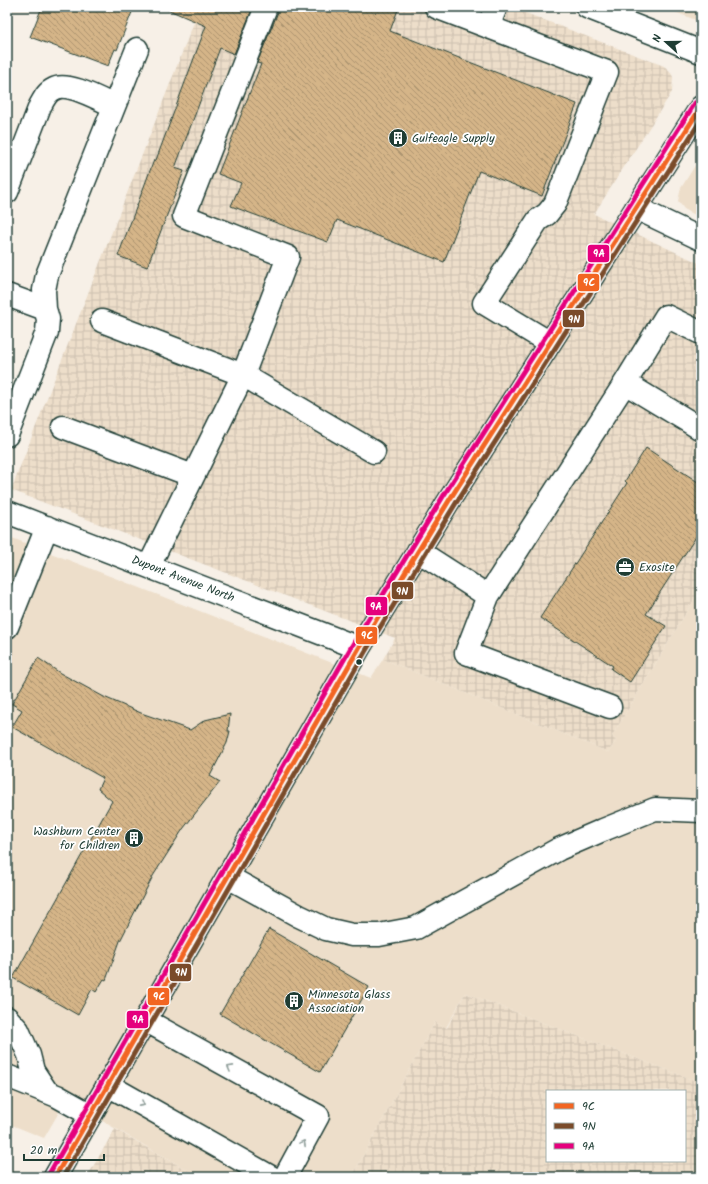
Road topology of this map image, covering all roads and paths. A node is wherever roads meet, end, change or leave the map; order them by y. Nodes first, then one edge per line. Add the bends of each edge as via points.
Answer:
1 (266, 7) edge
2 (436, 7) edge
3 (587, 7) edge
4 (492, 17) edge
5 (137, 49) dead end
6 (701, 52) edge
7 (114, 106) junction
8 (701, 107) edge
9 (7, 192) edge
10 (636, 208) junction
11 (701, 239) edge
12 (7, 295) edge
13 (45, 309) junction
14 (102, 321) dead end
15 (701, 333) edge
16 (550, 343) junction
17 (243, 375) junction
18 (625, 383) junction
19 (63, 427) dead end
20 (701, 430) edge
21 (7, 435) edge
22 (374, 452) dead end
23 (193, 476) junction
24 (7, 512) edge
25 (47, 527) junction
26 (418, 551) junction
27 (149, 566) junction
28 (488, 596) junction
29 (7, 627) edge
30 (359, 648) junction
31 (610, 707) dead end
32 (701, 811) edge
33 (228, 877) junction
34 (7, 1018) edge
35 (145, 1020) junction
36 (7, 1076) edge
37 (108, 1085) junction
38 (47, 1092) junction
39 (91, 1115) junction
40 (55, 1177) edge
41 (271, 1177) edge
42 (285, 1177) edge

1 - 17 street via 184,216 288,257
2 - 4 street
3 - 6 street
4 - 16 street via 607,72 556,204 538,220 484,303
5 - 7 street
7 - 9 street via 64,86 55,88 46,95
7 - 13 street via 47,275 44,290
8 - 10 street
10 - 11 street
10 - 16 street
12 - 13 street
13 - 21 street via 48,319 47,332
14 - 17 street
15 - 18 street via 666,316
16 - 26 street
17 - 22 street
17 - 23 street
18 - 20 street
18 - 28 street
19 - 23 street
23 - 27 street
24 - 25 street, Dupont Avenue North
25 - 27 street, Dupont Avenue North
25 - 29 street
26 - 28 street
26 - 30 street
27 - 30 street, Dupont Avenue North
28 - 31 street via 466,653
30 - 33 street
32 - 33 street via 655,810 603,830 559,849 416,928 379,935 352,935 326,929
33 - 35 street
34 - 38 street via 18,1030 29,1054 33,1071
35 - 37 street
42 -> 35 street via 318,1116
36 - 38 street
37 - 39 street
37 -> 41 street
38 - 39 street
39 - 40 street

